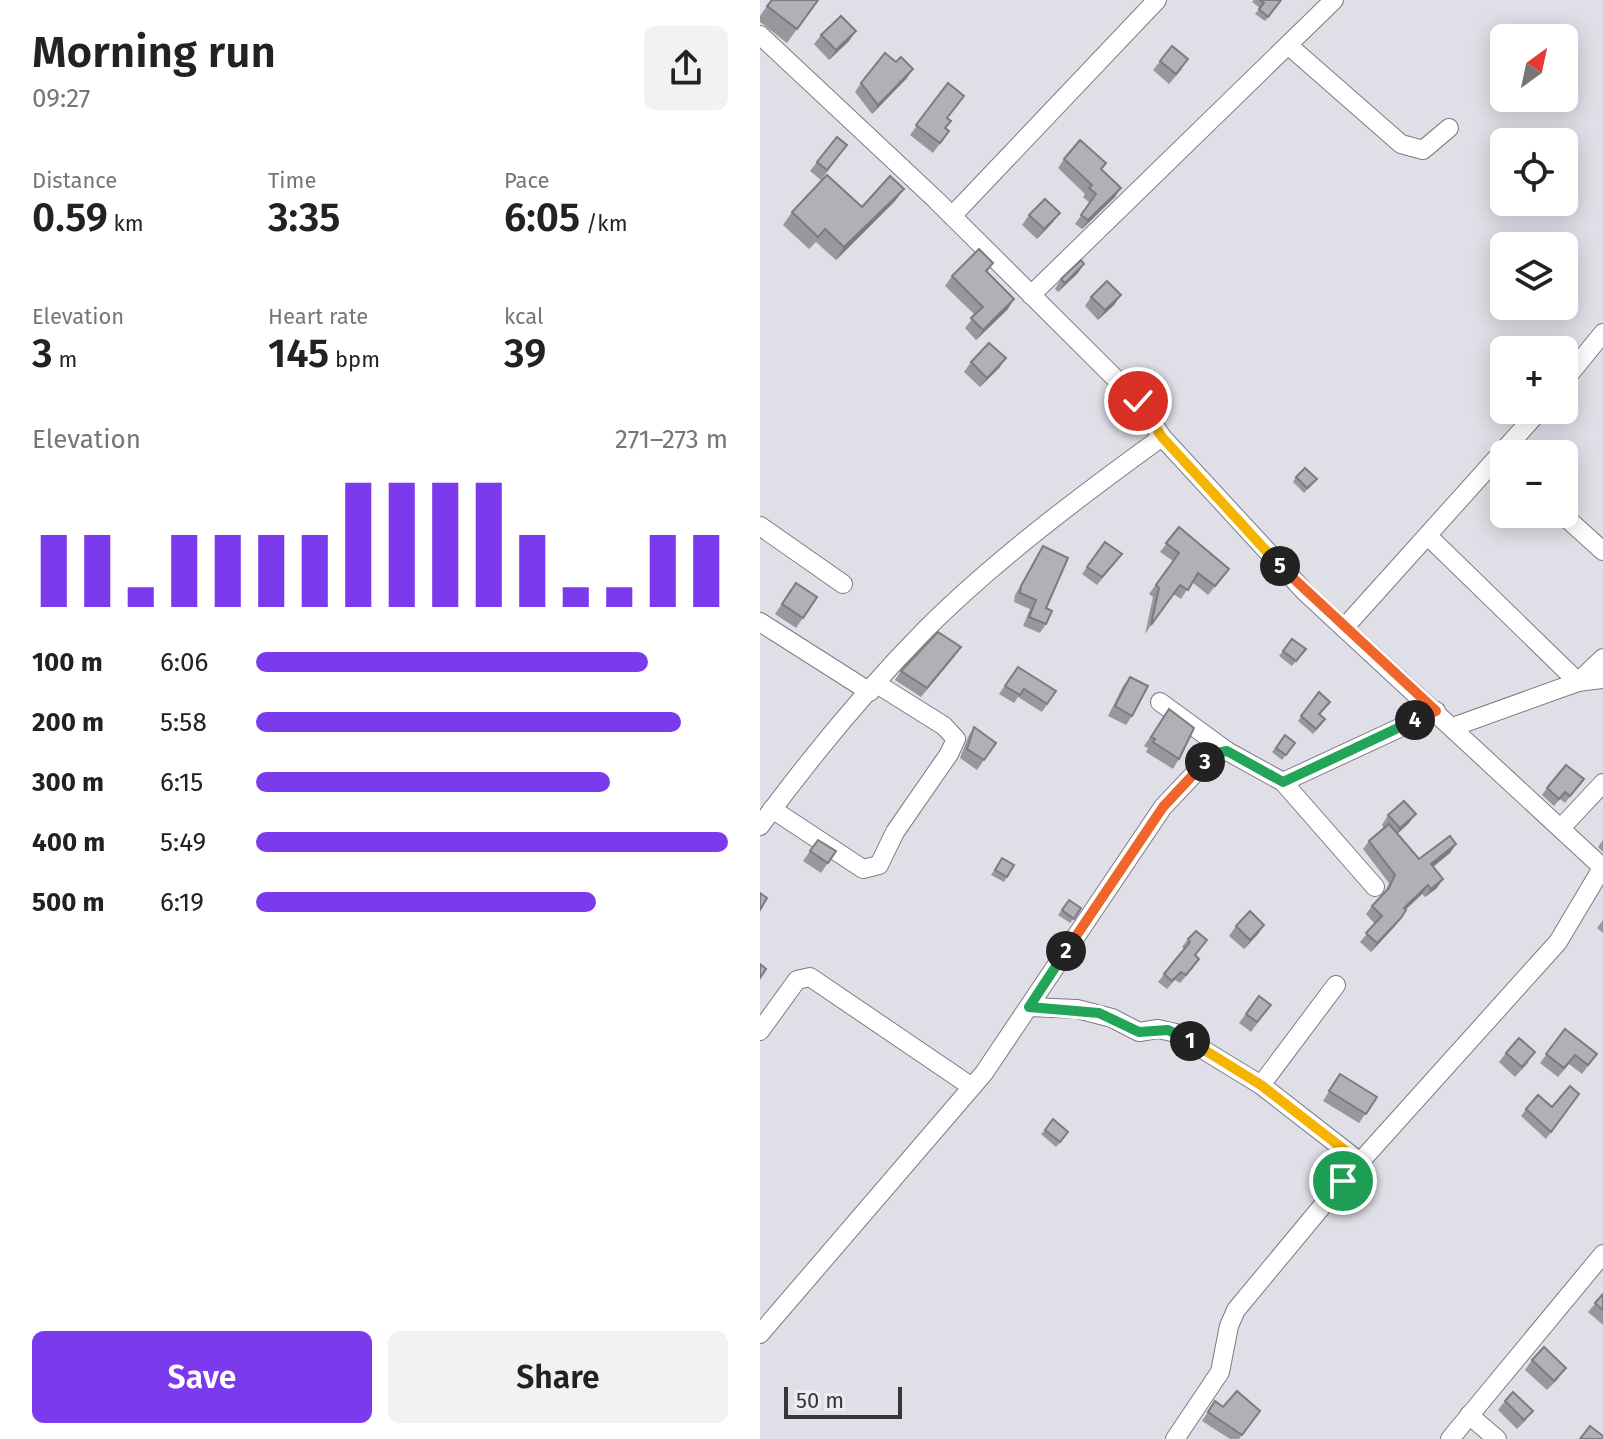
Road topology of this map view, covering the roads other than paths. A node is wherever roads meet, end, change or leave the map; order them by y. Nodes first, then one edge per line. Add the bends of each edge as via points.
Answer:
1 (1157, 0) edge
2 (1334, 0) edge
3 (760, 35) edge
4 (1288, 45) junction
5 (1449, 128) dead end
6 (952, 216) junction
7 (1031, 295) junction
8 (1603, 333) edge
9 (1578, 364) edge
10 (1529, 424) edge
11 (1162, 437) junction
12 (1517, 440) edge
13 (1490, 472) edge
14 (760, 526) edge
15 (1578, 528) edge
16 (1428, 536) junction
17 (1603, 551) edge
18 (843, 584) dead end
19 (760, 622) edge
20 (1344, 628) junction
21 (1603, 658) edge
22 (1603, 679) edge
23 (1578, 682) junction
24 (874, 688) junction
25 (1160, 702) dead end
26 (1436, 711) junction
27 (1453, 727) junction
28 (1227, 751) junction
29 (1283, 782) junction
30 (1603, 783) edge
31 (772, 809) junction
32 (760, 826) edge
33 (1561, 828) junction
34 (1603, 868) edge
35 (1375, 887) dead end
36 (1336, 985) dead end
37 (1029, 1007) junction
38 (760, 1031) edge
39 (1261, 1085) junction
40 (972, 1087) junction
41 (1360, 1162) junction
42 (1603, 1254) edge
43 (760, 1334) edge
44 (1469, 1415) junction
45 (1175, 1439) edge
46 (1450, 1439) edge
47 (1497, 1439) edge

1 - 6 street
2 - 4 street
3 - 6 street
4 - 5 street via 1401,144 1423,150
4 - 7 street
6 - 7 street
7 - 11 street via 1138,401
8 - 9 street
10 - 12 street
11 - 20 street via 1235,520
11 - 24 street via 1076,499 926,629
13 - 16 street
14 - 18 street
15 - 17 street
16 - 20 street
16 - 23 street
19 - 24 street
20 - 26 street
21 - 23 street
22 - 23 street
23 - 27 street
24 - 31 street
24 - 31 street via 944,726 956,739 879,865 863,869
25 - 28 street
26 - 27 street
26 - 29 street
27 - 33 street
28 - 29 street
28 - 37 street via 1213,754 1163,807
29 - 35 street
30 - 33 street
31 - 32 street
33 - 34 street
34 - 41 street via 1558,942
36 - 39 street
37 - 39 street via 1099,1013 1139,1032 1168,1030
37 - 40 street
38 - 40 street via 797,980 810,977
39 - 41 street
40 - 43 street
41 - 45 street via 1236,1310 1220,1372
42 - 44 street
44 - 46 street
44 - 47 street

